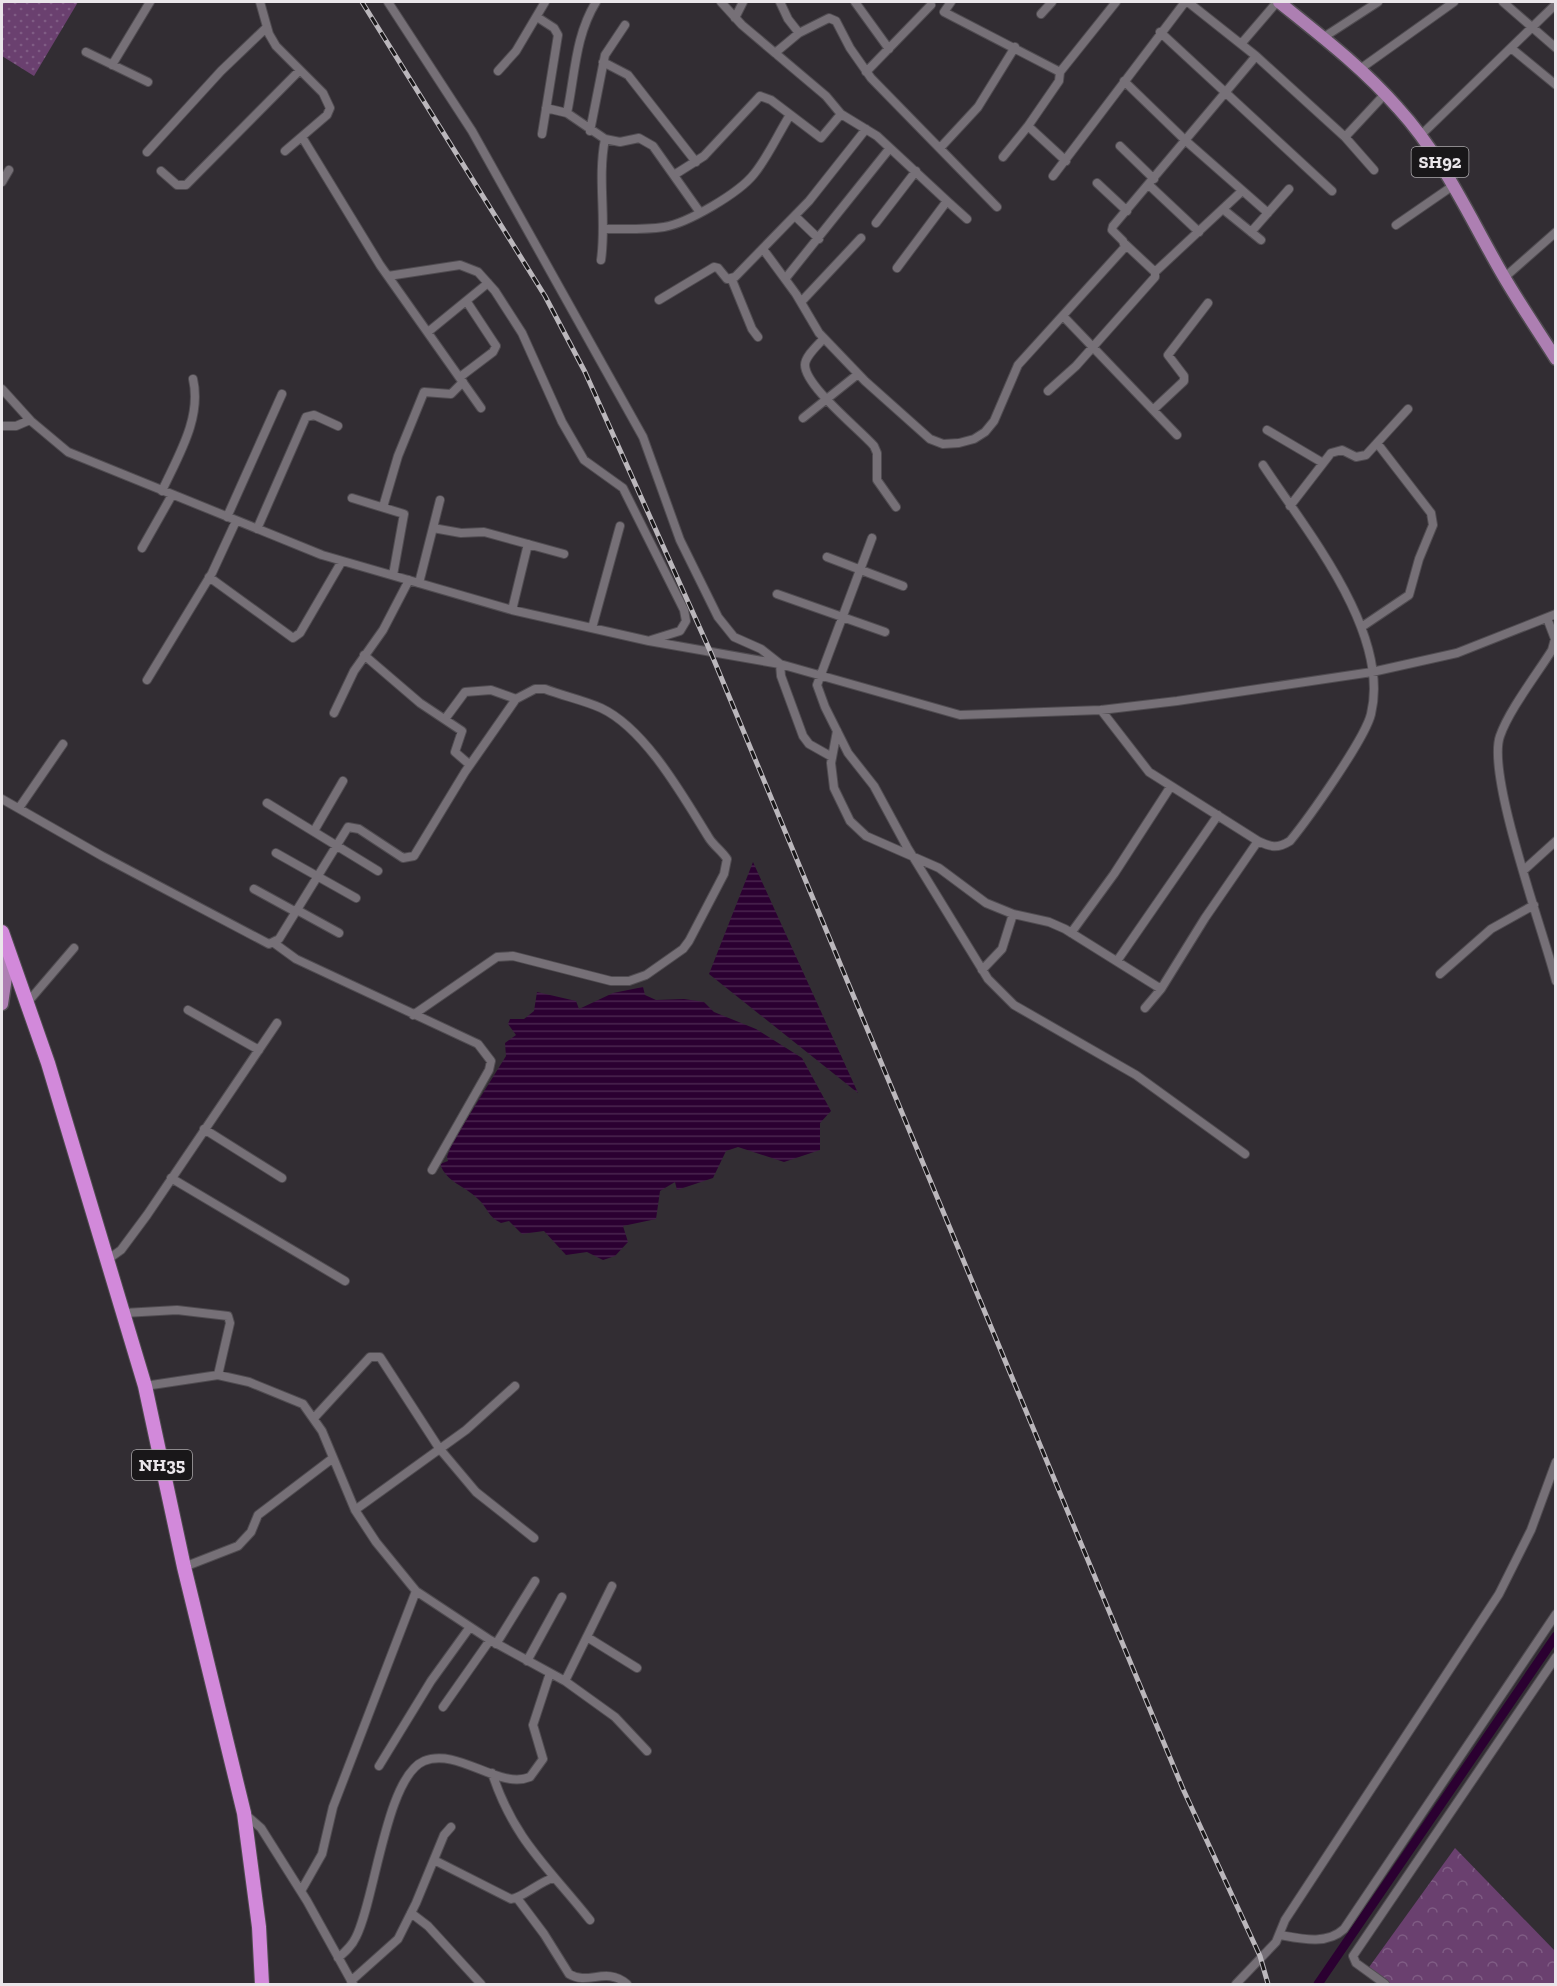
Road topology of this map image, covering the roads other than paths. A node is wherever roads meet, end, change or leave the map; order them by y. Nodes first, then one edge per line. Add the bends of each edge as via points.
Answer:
1 (150, 2) edge
2 (260, 2) edge
3 (388, 2) edge
4 (545, 2) edge
5 (596, 2) edge
6 (721, 2) edge
7 (744, 2) edge
8 (780, 2) edge
9 (855, 2) edge
10 (951, 2) edge
11 (1052, 2) edge
12 (1116, 2) edge
13 (1186, 2) edge
14 (1278, 2) edge
15 (1378, 2) edge
16 (1454, 2) edge
17 (1503, 2) edge
18 (929, 3) edge
19 (1556, 4) edge
20 (944, 12) junction
21 (1041, 14) dead end
22 (537, 17) junction
23 (735, 18) junction
24 (625, 25) dead end
25 (267, 27) junction
26 (1531, 27) junction
27 (1160, 32) junction
28 (799, 33) junction
29 (1324, 38) junction
30 (1241, 44) junction
31 (1015, 47) junction
32 (1511, 48) junction
33 (1556, 48) edge
34 (889, 49) junction
35 (86, 52) dead end
36 (775, 53) junction
37 (1256, 56) junction
38 (603, 62) junction
39 (112, 65) junction
40 (1359, 69) junction
41 (300, 70) junction
42 (498, 71) dead end
43 (866, 72) junction
44 (1060, 72) junction
45 (1124, 81) junction
46 (148, 82) dead end
47 (1556, 85) edge
48 (1226, 92) junction
49 (1385, 93) junction
50 (546, 108) junction
51 (567, 113) junction
52 (841, 114) junction
53 (790, 116) junction
54 (1028, 126) junction
55 (866, 129) junction
56 (590, 130) junction
57 (542, 134) dead end
58 (1420, 135) junction
59 (302, 137) junction
60 (1345, 137) junction
61 (605, 139) junction
62 (1186, 141) junction
63 (1120, 146) dead end
64 (890, 148) junction
65 (940, 148) junction
66 (147, 152) dead end
67 (285, 152) dead end
68 (1003, 157) dead end
69 (1066, 160) junction
70 (696, 162) junction
71 (9, 170) dead end
72 (1374, 170) dead end
73 (161, 171) dead end
74 (916, 171) junction
75 (674, 175) junction
76 (1053, 176) dead end
77 (2, 182) edge
78 (1152, 182) junction
79 (1097, 183) dead end
80 (1454, 185) junction
81 (1289, 189) dead end
82 (1242, 191) junction
83 (1332, 191) dead end
84 (947, 201) junction
85 (997, 207) dead end
86 (1224, 210) junction
87 (1127, 211) junction
88 (699, 212) junction
89 (1268, 213) junction
90 (795, 216) junction
91 (967, 219) dead end
92 (876, 223) dead end
93 (1396, 225) dead end
94 (604, 229) junction
95 (1198, 232) junction
96 (1251, 232) junction
97 (1556, 232) edge
98 (861, 238) dead end
99 (819, 239) junction
100 (1262, 240) dead end
101 (1125, 244) junction
102 (763, 249) junction
103 (601, 260) dead end
104 (897, 268) dead end
105 (1155, 272) junction
106 (388, 276) junction
107 (1504, 278) junction
108 (785, 279) junction
109 (732, 280) junction
110 (488, 283) junction
111 (659, 300) dead end
112 (467, 302) junction
113 (801, 302) junction
114 (1208, 303) dead end
115 (1062, 316) junction
116 (428, 332) junction
117 (758, 337) dead end
118 (824, 338) junction
119 (1092, 347) junction
120 (1556, 359) edge
121 (858, 374) junction
122 (193, 379) dead end
123 (462, 380) junction
124 (2, 389) edge
125 (1048, 391) dead end
126 (282, 394) dead end
127 (829, 399) junction
128 (481, 408) dead end
129 (1408, 409) dead end
130 (1153, 410) junction
131 (803, 418) dead end
132 (30, 420) junction
133 (2, 426) edge
134 (338, 426) dead end
135 (1267, 430) dead end
136 (1177, 435) dead end
137 (1377, 443) junction
138 (1323, 463) junction
139 (1263, 465) dead end
140 (162, 491) junction
141 (172, 495) junction
142 (352, 498) dead end
143 (440, 501) dead end
144 (1290, 506) junction
145 (382, 507) junction
146 (896, 507) dead end
147 (226, 517) junction
148 (236, 521) junction
149 (620, 526) dead end
150 (433, 528) junction
151 (256, 529) junction
152 (872, 538) dead end
153 (528, 544) junction
154 (142, 548) dead end
155 (564, 554) dead end
156 (827, 557) dead end
157 (342, 561) junction
158 (859, 570) junction
159 (393, 575) junction
160 (210, 578) junction
161 (409, 580) junction
162 (419, 583) junction
163 (903, 586) dead end
164 (777, 594) dead end
165 (512, 610) junction
166 (1556, 614) edge
167 (841, 617) junction
168 (1546, 618) junction
169 (1363, 626) junction
170 (592, 628) junction
171 (885, 632) dead end
172 (650, 641) junction
173 (364, 655) junction
174 (780, 664) junction
175 (1372, 672) junction
176 (818, 676) junction
177 (147, 680) dead end
178 (516, 699) junction
179 (1101, 710) junction
180 (334, 713) dead end
181 (445, 719) junction
182 (837, 731) junction
183 (63, 744) dead end
184 (832, 757) junction
185 (470, 765) junction
186 (344, 781) dead end
187 (1171, 786) junction
188 (2, 798) edge
189 (267, 802) dead end
190 (19, 808) junction
191 (1218, 815) junction
192 (314, 831) junction
193 (1258, 841) junction
194 (1556, 841) edge
195 (337, 845) junction
196 (276, 853) dead end
197 (912, 855) junction
198 (1524, 870) junction
199 (378, 871) dead end
200 (318, 877) junction
201 (254, 889) dead end
202 (356, 898) dead end
203 (1534, 904) junction
204 (297, 911) junction
205 (1013, 914) junction
206 (2, 932) edge
207 (339, 933) dead end
208 (1071, 933) junction
209 (274, 943) junction
210 (74, 948) dead end
211 (9, 957) junction
212 (1117, 961) junction
213 (982, 970) junction
214 (1440, 974) dead end
215 (1556, 981) edge
216 (1161, 989) junction
217 (27, 1003) junction
218 (2, 1004) edge
219 (1145, 1008) dead end
220 (188, 1010) dead end
221 (413, 1015) junction
222 (277, 1023) dead end
223 (259, 1050) junction
224 (204, 1129) junction
225 (1245, 1154) dead end
226 (432, 1170) dead end
227 (171, 1178) junction
228 (282, 1178) dead end
229 (107, 1260) junction
230 (345, 1281) dead end
231 (123, 1313) junction
232 (218, 1375) junction
233 (144, 1386) junction
234 (515, 1386) dead end
235 (314, 1418) junction
236 (439, 1448) junction
237 (333, 1458) junction
238 (1556, 1462) edge
239 (355, 1510) junction
240 (534, 1538) dead end
241 (184, 1567) junction
242 (535, 1581) dead end
243 (612, 1586) dead end
244 (416, 1591) junction
245 (562, 1597) dead end
246 (1556, 1614) edge
247 (470, 1628) junction
248 (587, 1637) junction
249 (493, 1642) junction
250 (1556, 1657) edge
251 (527, 1661) junction
252 (637, 1668) dead end
253 (550, 1673) junction
254 (565, 1681) junction
255 (443, 1707) dead end
256 (647, 1751) dead end
257 (379, 1766) dead end
258 (492, 1773) junction
259 (244, 1813) junction
260 (451, 1827) dead end
261 (434, 1860) junction
262 (553, 1878) junction
263 (301, 1892) junction
264 (516, 1898) junction
265 (411, 1913) junction
266 (590, 1920) dead end
267 (1280, 1935) junction
268 (338, 1958) junction
269 (352, 1983) edge
270 (262, 1984) edge
271 (481, 1984) edge
272 (627, 1984) edge
273 (1236, 1984) edge
274 (1385, 1984) edge

1 - 39 street
2 - 25 street
3 - 174 street via 471,131 643,437 680,540 718,617 734,637 761,649
4 - 22 street
5 - 51 street via 577,46
6 - 23 street
7 - 23 street
8 - 28 street
9 - 34 street
10 - 20 street
11 - 21 street
12 - 44 street
13 - 27 street
13 - 30 street
14 - 29 main road, SH92
14 - 30 street
15 - 29 street
16 - 40 street
17 - 26 street
18 - 20 street
18 - 34 street
19 - 26 street
20 - 31 street
22 - 42 street
22 - 50 street via 558,32
23 - 36 street
24 - 38 street via 609,46
25 - 41 street via 276,46
25 - 66 street
26 - 32 street
26 - 33 street
27 - 45 street
27 - 48 street
28 - 36 street
28 - 43 street via 833,19
29 - 40 main road, SH92
30 - 37 street
31 - 44 street
31 - 65 street via 978,107
32 - 47 street
32 - 58 street
34 - 43 street
35 - 39 street
36 - 52 street via 826,96
37 - 48 street
37 - 60 street
38 - 56 street
38 - 70 street via 628,75
39 - 46 street
40 - 49 main road, SH92
41 - 59 street via 323,93 330,108 327,116
41 - 73 street via 186,185 177,185
43 - 65 street
44 - 54 street via 1059,81
45 - 62 street
45 - 69 street
48 - 62 street
48 - 83 street
49 - 58 main road, SH92
49 - 60 street
50 - 51 street
50 - 57 street
51 - 56 street
52 - 53 street via 821,138
52 - 55 street
53 - 70 street via 760,96
53 - 88 street via 748,182
54 - 68 street
54 - 69 street
55 - 64 street
55 - 90 street
56 - 61 street
58 - 80 main road, SH92
59 - 67 street
59 - 106 street
60 - 72 street
61 - 75 street via 644,140
61 - 94 street via 600,189
62 - 78 street
62 - 82 street
63 - 78 street
64 - 74 street
64 - 99 street
65 - 85 street
69 - 76 street
70 - 75 street
71 - 77 street
74 - 84 street
74 - 92 street
75 - 88 street
78 - 87 street
78 - 95 street
79 - 87 street
80 - 93 street
80 - 107 main road, SH92
81 - 89 street
82 - 86 street
82 - 89 street
84 - 91 street
84 - 104 street
86 - 95 street
86 - 96 street
87 - 101 street via 1112,230
88 - 94 street via 666,227
89 - 96 street
90 - 99 street
90 - 102 street
94 - 103 street
95 - 105 street
96 - 100 street
97 - 107 street
98 - 113 street
99 - 108 street
101 - 105 street
101 - 115 street
102 - 108 street
102 - 109 street
105 - 119 street via 1153,281
106 - 110 street via 460,265 478,272
106 - 116 street
107 - 120 main road, SH92
108 - 113 street
109 - 111 street via 714,267
109 - 117 street
110 - 112 street
110 - 172 street via 522,333 562,422 585,460 623,488 684,610 686,621 680,631
112 - 116 street
112 - 123 street via 496,346
113 - 118 street
114 - 130 street via 1168,355 1184,381
115 - 119 street
115 - 121 street via 1018,365 994,421 974,439 943,444 930,439
116 - 123 street
118 - 121 street
118 - 127 street via 806,364 816,387
119 - 125 street
119 - 130 street
121 - 127 street
122 - 140 street via 193,420
123 - 128 street
123 - 145 street via 451,394 424,392
124 - 132 street
126 - 147 street
127 - 131 street
127 - 146 street via 874,446 877,480
129 - 137 street
130 - 136 street
132 - 133 street
132 - 140 street via 68,452
134 - 151 street via 314,415 306,417
135 - 138 street
137 - 138 street via 1360,458 1335,450
137 - 169 street via 1425,503 1433,525 1409,595
138 - 144 street
139 - 144 street
140 - 141 street
141 - 147 street
141 - 154 street
142 - 145 street
143 - 150 street
144 - 169 street via 1343,586
145 - 159 street via 402,512 405,519
147 - 148 street
148 - 151 street
148 - 160 street
149 - 170 street
150 - 153 street via 484,532
150 - 162 street
151 - 157 street
152 - 158 street
153 - 155 street
153 - 165 street
156 - 158 street
157 - 159 street
157 - 160 street via 296,638
158 - 163 street
158 - 167 street
159 - 161 street
160 - 177 street
161 - 162 street
161 - 173 street via 383,630
162 - 165 street
164 - 167 street
165 - 170 street
166 - 168 street
167 - 171 street
167 - 176 street
168 - 175 street via 1457,653
168 - 198 street via 1555,639 1552,650 1503,729 1497,748 1504,801
169 - 175 street
170 - 172 street
172 - 174 street
173 - 180 street
173 - 181 street
174 - 176 street
174 - 184 street via 803,736
175 - 179 street
175 - 193 street via 1372,713 1345,761 1290,841 1280,847
176 - 179 street via 960,715
176 - 182 street via 817,685
178 - 181 street via 490,690 465,692
178 - 185 street
178 - 221 street via 535,689 544,689 603,709 620,721 651,751 724,854 727,865 690,940 646,975 629,981 611,981 513,956 497,957
179 - 187 street via 1149,772
181 - 185 street via 462,731 455,752
182 - 184 street
182 - 197 street via 848,753 874,786
183 - 190 street
184 - 197 street via 834,788 850,821 878,843
185 - 195 street via 410,858 403,858 353,826 348,827
186 - 192 street
187 - 191 street
187 - 208 street
188 - 190 street
189 - 192 street
190 - 209 street via 263,942
191 - 193 street
191 - 212 street
192 - 195 street
193 - 216 street
194 - 198 street
195 - 199 street
195 - 200 street
196 - 200 street
197 - 205 street via 939,868 986,903
197 - 213 street
198 - 203 street
200 - 202 street
200 - 204 street
201 - 204 street
203 - 214 street via 1491,929
203 - 215 street
204 - 207 street
204 - 209 street
205 - 208 street via 1049,922
205 - 213 street via 1002,949
206 - 211 highway, NH35
208 - 212 street
209 - 221 street via 296,959
210 - 217 street
211 - 217 highway, NH35
211 - 218 main road
212 - 216 street
213 - 225 street via 1014,1005 1136,1075
216 - 219 street
217 - 229 highway, NH35
220 - 223 street
221 - 226 street via 478,1044 491,1061
222 - 223 street
223 - 224 street
224 - 227 street
224 - 228 street
227 - 229 street via 121,1250
227 - 230 street
229 - 231 highway, NH35
231 - 232 street via 177,1310 228,1317
231 - 233 highway, NH35
232 - 233 street
232 - 235 street via 296,1400
233 - 241 highway, NH35
234 - 236 street via 466,1430
235 - 236 street via 376,1355
235 - 237 street
236 - 239 street
236 - 240 street via 476,1492
237 - 239 street
237 - 241 street via 258,1515 251,1532 238,1546
238 - 267 street via 1531,1530 1499,1594 1285,1920
239 - 244 street
241 - 259 highway, NH35
242 - 249 street
243 - 248 street
244 - 247 street
244 - 263 street via 333,1807 322,1854
245 - 251 street
246 - 267 street via 1344,1929 1330,1939 1320,1940
247 - 249 street
247 - 257 street via 431,1681
248 - 252 street
248 - 254 street
249 - 251 street
249 - 255 street
250 - 274 street via 1353,1956 1356,1964
251 - 253 street
253 - 254 street
253 - 258 street via 533,1725 543,1754 539,1768 524,1779
254 - 256 street via 615,1717
258 - 262 street via 502,1802 528,1847
258 - 268 street via 436,1757 420,1762 412,1770 396,1800 358,1935
259 - 263 street via 261,1828
259 - 270 highway, NH35
260 - 261 street
261 - 264 street via 507,1898
261 - 265 street
262 - 264 street
262 - 266 street
263 - 268 street
264 - 272 street via 569,1974 585,1979 609,1975
265 - 269 street via 393,1946
265 - 271 street
267 - 273 street
268 - 269 street

